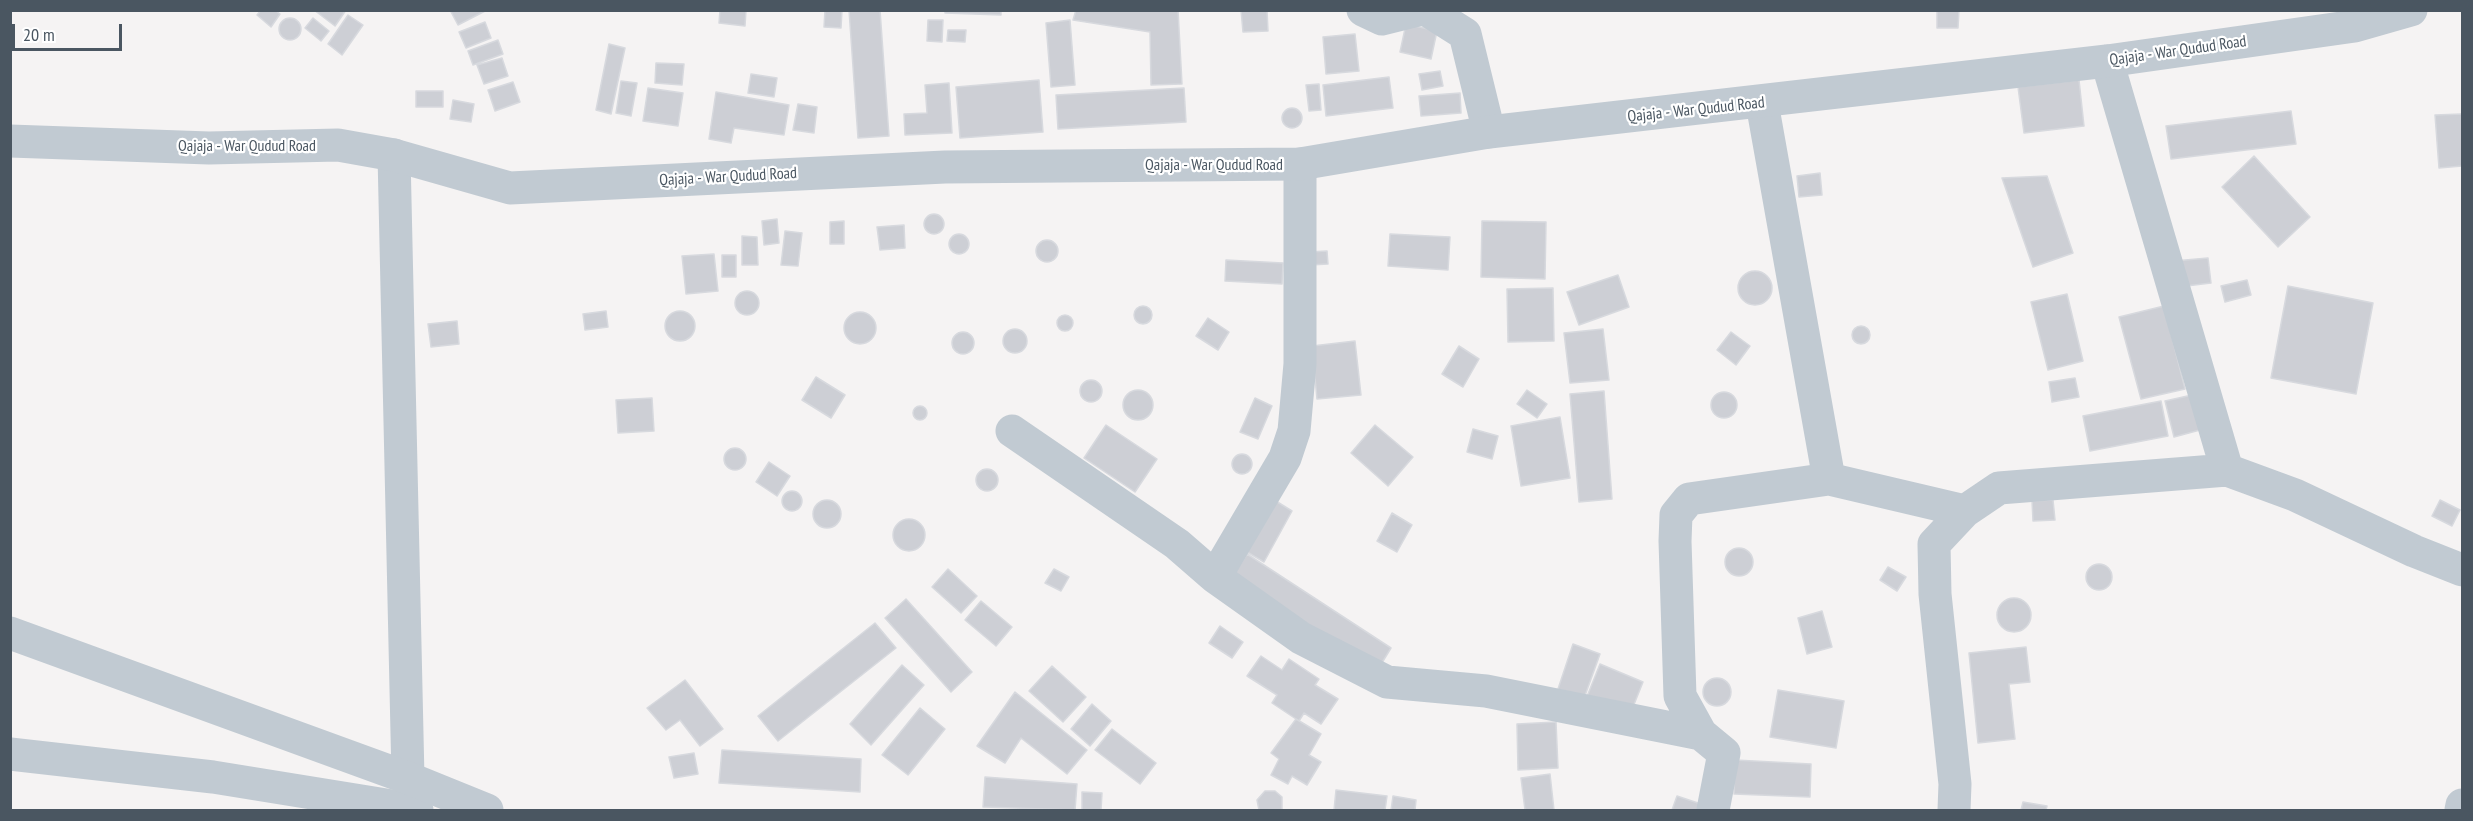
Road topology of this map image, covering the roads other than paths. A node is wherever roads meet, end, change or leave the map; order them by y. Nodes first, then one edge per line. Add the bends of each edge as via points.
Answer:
1 (1363, 10) edge
2 (1418, 10) edge
3 (1427, 10) edge
4 (2411, 10) edge
5 (2354, 18) edge
6 (2107, 61) junction
7 (1762, 103) junction
8 (1489, 132) junction
9 (10, 141) edge
10 (394, 155) junction
11 (1300, 164) junction
12 (1012, 431) dead end
13 (2228, 470) junction
14 (1829, 479) junction
15 (1965, 511) junction
16 (2463, 570) edge
17 (1215, 577) junction
18 (10, 633) edge
19 (1701, 734) junction
20 (10, 753) edge
21 (408, 778) junction
22 (2463, 805) edge
23 (417, 810) edge
24 (487, 810) edge
25 (1713, 810) edge
26 (1954, 810) edge
27 (2461, 810) edge

1 - 2 street via 1382,19
3 - 8 street via 1466,34
4 - 5 street, Qajaja - War Qudud Road
5 - 6 street, Qajaja - War Qudud Road
6 - 7 street, Qajaja - War Qudud Road
6 - 13 street
7 - 8 street, Qajaja - War Qudud Road
7 - 14 street
8 - 11 street, Qajaja - War Qudud Road
9 - 10 street, Qajaja - War Qudud Road via 209,148 338,145
10 - 11 street, Qajaja - War Qudud Road via 510,188 945,167
10 - 21 street
11 - 17 street via 1300,364 1294,431 1285,458
12 - 17 street via 1177,544
13 - 15 street via 1999,488
13 - 16 street via 2295,495
14 - 15 street
14 - 19 street via 1701,495 1689,499 1676,515 1680,696
15 - 26 street via 1934,544
17 - 19 street via 1301,638 1387,682 1486,691
18 - 21 street
19 - 25 street via 1724,753
20 - 23 street via 213,777
21 - 24 street
22 - 27 street

